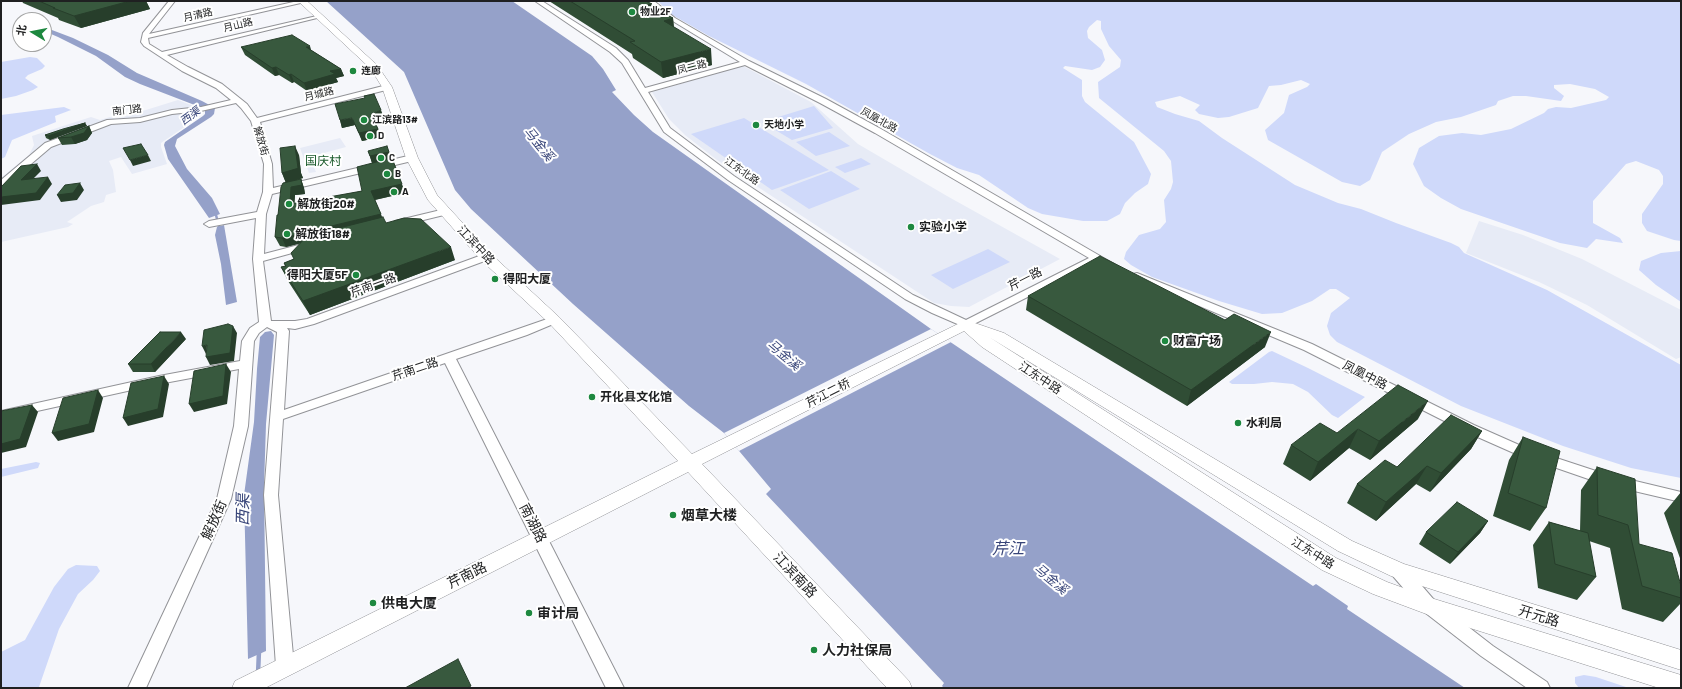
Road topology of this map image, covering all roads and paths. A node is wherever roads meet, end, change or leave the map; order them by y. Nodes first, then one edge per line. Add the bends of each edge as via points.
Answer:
1 (172, 1) edge
2 (302, 1) edge
3 (538, 1) edge
4 (650, 1) edge
5 (319, 16) junction
6 (145, 37) junction
7 (162, 54) junction
8 (746, 63) junction
9 (387, 87) junction
10 (643, 91) junction
11 (236, 101) junction
12 (255, 121) junction
13 (412, 158) junction
14 (1, 185) edge
15 (268, 192) junction
16 (445, 212) junction
17 (261, 214) junction
18 (209, 224) dead end
19 (391, 224) edge
20 (318, 243) edge
21 (486, 257) junction
22 (1096, 258) junction
23 (258, 259) junction
24 (554, 320) junction
25 (266, 323) junction
26 (966, 324) junction
27 (449, 358) junction
28 (245, 364) junction
29 (1435, 411) junction
30 (1, 415) edge
31 (276, 417) junction
32 (690, 462) junction
33 (1681, 492) edge
34 (1681, 497) edge
35 (541, 538) junction
36 (1398, 570) junction
37 (1429, 606) junction
38 (1681, 660) edge
39 (285, 666) junction
40 (1681, 684) edge
41 (137, 688) edge
42 (243, 688) edge
43 (615, 688) edge
44 (901, 688) edge
45 (1541, 688) edge

1 - 6 street
2 - 5 main road, 江滨中路
2 - 6 street, 月清路
3 - 10 street, 江东北路 via 613,50 625,62
4 - 8 street, 凤凰北路 via 672,19
5 - 7 street, 月山路
5 - 9 main road, 江滨中路 via 374,67
6 - 7 street, 解放街 via 146,45
7 - 11 street, 解放街 via 219,86
8 - 10 street, 凤二路
8 - 22 street, 凤凰北路 via 878,131
9 - 12 street, 月城路
9 - 13 main road, 江滨中路
10 - 26 street, 江东北路 via 667,130 731,178 909,297
11 - 12 street, 解放街 via 244,106
11 - 14 street, 南门路 via 140,120 112,122 51,143
12 - 15 street, 解放街 via 268,164
13 - 15 street
13 - 16 main road, 江滨中路 via 432,197
15 - 17 street, 解放街
16 - 19 street
16 - 21 main road, 江滨中路
17 - 18 street
17 - 23 street, 解放街
20 - 23 street
21 - 24 main road, 江滨中路
21 - 25 street, 芹南一路 via 310,322 295,325
22 - 26 street, 芹一路
22 - 29 street, 凤凰中路 via 1233,317 1277,333
23 - 25 street, 解放街
24 - 27 street, 芹南二路
24 - 32 main road, 江滨中路
25 - 28 street, 解放街 via 250,336
25 - 31 street via 283,331
26 - 32 main road, 芹江二桥
26 - 36 main road, 江东中路 via 999,336 1344,546
26 - 37 main road, 江东中路 via 987,344 1330,564 1380,588
27 - 31 street, 芹南二路
27 - 35 street, 南湖路
28 - 30 street via 158,380
28 - 41 street, 解放街 via 241,426 224,499
29 - 33 street via 1575,465
29 - 34 street, 凤凰中路 via 1521,451 1600,478
31 - 39 street via 271,495
32 - 35 main road, 芹南路
32 - 44 main road, 江滨南路
35 - 39 main road, 芹南路
35 - 43 street, 南湖路
36 - 37 street
36 - 38 main road, 开元路
37 - 40 main road, 开元路
37 - 45 street, 江东中路 via 1487,651
39 - 42 main road, 芹南路

